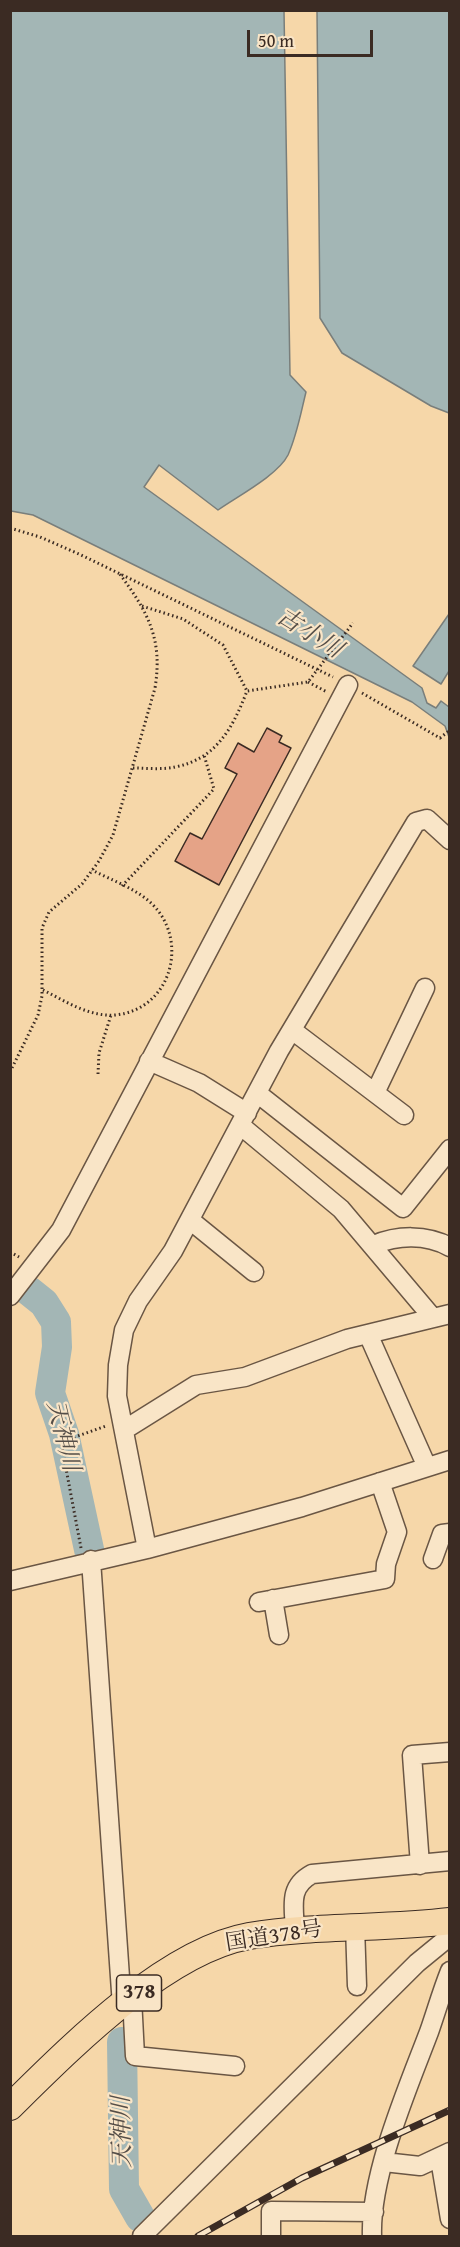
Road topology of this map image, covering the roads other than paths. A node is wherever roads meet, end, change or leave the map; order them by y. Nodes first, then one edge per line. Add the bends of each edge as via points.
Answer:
1 (348, 685) road end
2 (450, 840) edge
3 (425, 988) dead end
4 (292, 1030) junction
5 (149, 1061) junction
6 (257, 1093) junction
7 (375, 1094) junction
8 (404, 1115) dead end
9 (243, 1119) junction
10 (450, 1149) edge
11 (190, 1220) junction
12 (374, 1245) junction
13 (450, 1247) edge
14 (254, 1272) dead end
15 (10, 1296) edge
16 (441, 1316) edge
17 (368, 1334) junction
18 (123, 1425) junction
19 (450, 1460) edge
20 (427, 1467) junction
21 (380, 1482) junction
22 (450, 1533) edge
23 (147, 1549) junction
24 (433, 1559) dead end
25 (87, 1561) junction
26 (10, 1581) edge
27 (279, 1635) dead end
28 (450, 1752) edge
29 (450, 1861) edge
30 (420, 1865) junction
31 (450, 1921) edge
32 (355, 1926) junction
33 (294, 1930) junction
34 (450, 1936) edge
35 (449, 1973) edge
36 (357, 1986) dead end
37 (127, 2002) junction
38 (235, 2066) dead end
39 (10, 2107) edge
40 (445, 2155) edge
41 (384, 2162) junction
42 (374, 2212) junction
43 (450, 2219) edge
44 (142, 2236) edge
45 (271, 2236) edge
46 (372, 2236) edge

1 - 5 street
2 - 4 street via 426,819 416,822
3 - 7 street
4 - 6 street
4 - 7 street
5 - 9 street via 199,1083
5 - 15 street via 61,1230
6 - 9 street
6 - 10 street via 403,1208
7 - 8 street
9 - 11 street
9 - 12 street via 342,1209
11 - 14 street
11 - 18 street via 124,1330 117,1396
12 - 13 street via 389,1238 415,1237
12 - 16 street
16 - 17 street
17 - 18 street via 245,1377 196,1385
17 - 20 street
18 - 23 street
19 - 20 street
20 - 21 street
21 - 23 street
21 - 27 street via 397,1532 385,1578 266,1600
22 - 24 street via 441,1534
23 - 25 street
25 - 26 street
25 - 37 street
28 - 30 street via 412,1755
29 - 30 street
30 - 33 street via 312,1874 300,1881 294,1893
31 - 32 highway, 国道378号 / 378
32 - 33 highway, 国道378号 / 378
32 - 36 street
33 - 37 highway, 国道378号 / 378 via 247,1937 210,1948 170,1968
34 - 44 street via 417,1963
35 - 41 street via 412,2068
37 - 38 street via 135,2056
37 - 39 highway, 国道378号 / 378
40 - 41 street via 420,2166
40 - 43 street
41 - 42 street
42 - 45 street via 271,2211
42 - 46 street

